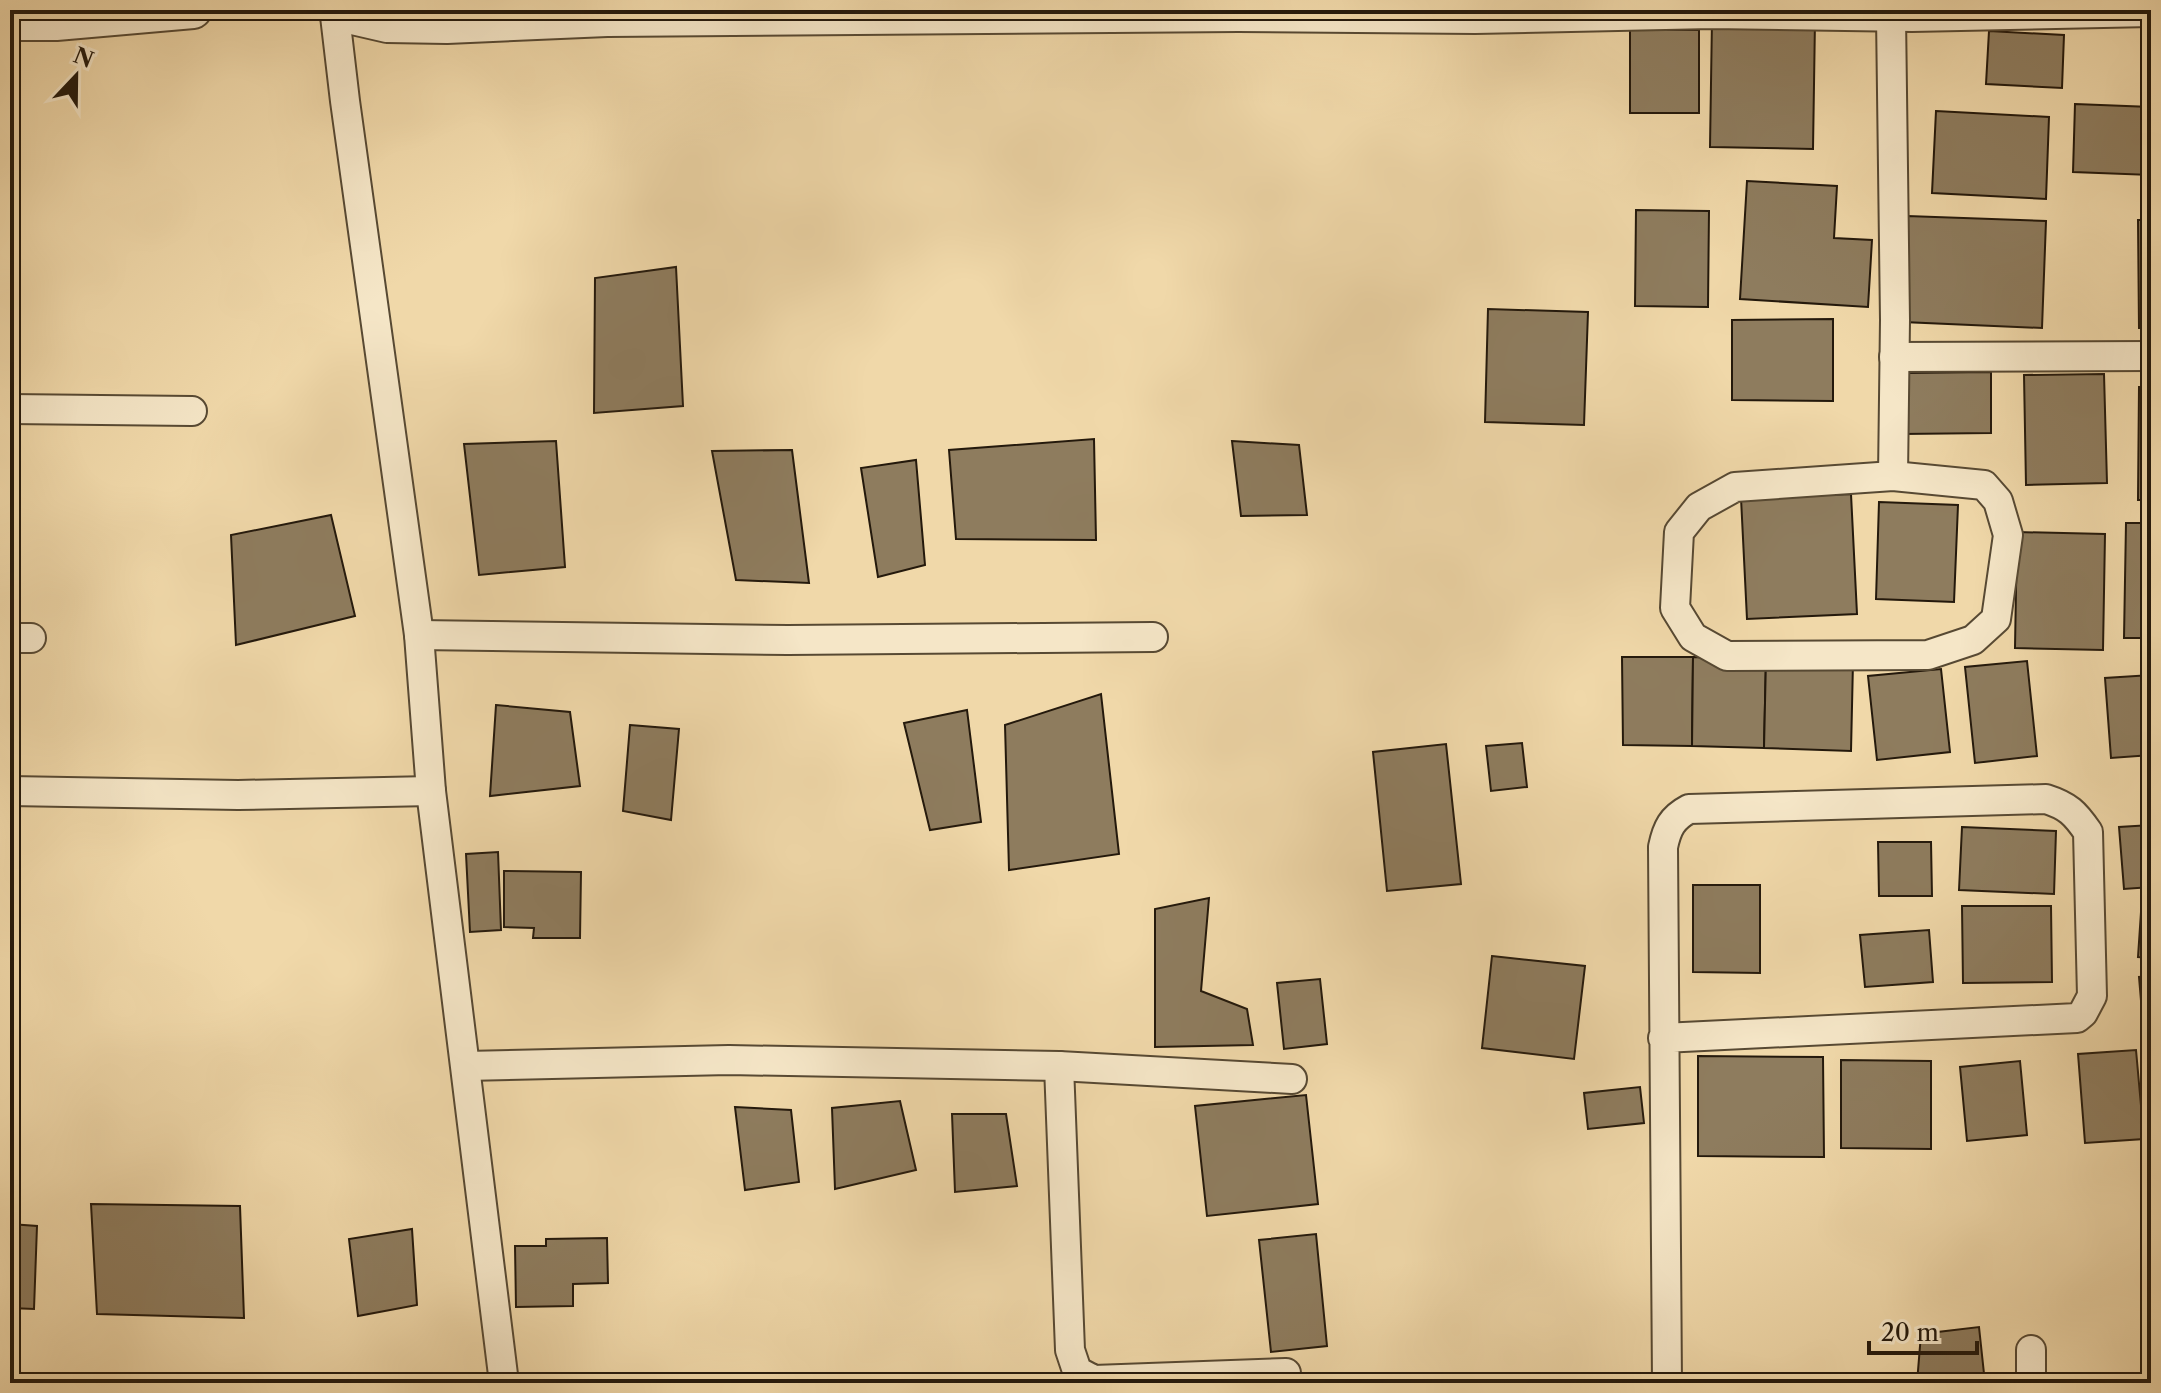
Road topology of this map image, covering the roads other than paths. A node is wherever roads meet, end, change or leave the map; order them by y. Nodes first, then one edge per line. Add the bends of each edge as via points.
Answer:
1 (193, 10) edge
2 (2151, 12) edge
3 (334, 13) edge
4 (1237, 13) edge
5 (938, 14) edge
6 (1474, 14) edge
7 (1905, 14) edge
8 (606, 16) edge
9 (10, 22) edge
10 (2151, 356) edge
11 (1894, 357) junction
12 (10, 409) edge
13 (192, 411) dead end
14 (1893, 476) junction
15 (419, 635) junction
16 (1153, 637) dead end
17 (10, 791) edge
18 (431, 791) junction
19 (1663, 1038) junction
20 (466, 1066) junction
21 (1059, 1066) junction
22 (1292, 1079) dead end
23 (2031, 1350) dead end
24 (1286, 1373) dead end
25 (504, 1383) edge
26 (1667, 1383) edge
27 (2031, 1383) edge

1 - 9 street
2 - 7 street
3 - 8 street via 387,28 447,29
3 - 15 street
4 - 5 street
4 - 6 street
5 - 8 street
6 - 7 street
7 - 11 street
10 - 11 street
11 - 14 street
12 - 13 street
14 - 14 street via 1984,485 1998,501 2008,535 1996,619 1973,640 1928,655 1727,656 1693,637 1675,608 1679,532 1699,507 1735,487
15 - 16 street
15 - 18 street
17 - 18 street
18 - 20 street
19 - 19 street via 1663,847 1677,815 1689,809 2046,799 2064,804 2088,832 2092,996 2077,1018
19 - 26 street
20 - 21 street via 729,1060
20 - 25 street
21 - 22 street
21 - 24 street via 1070,1350 1077,1371 1094,1380
23 - 27 street

